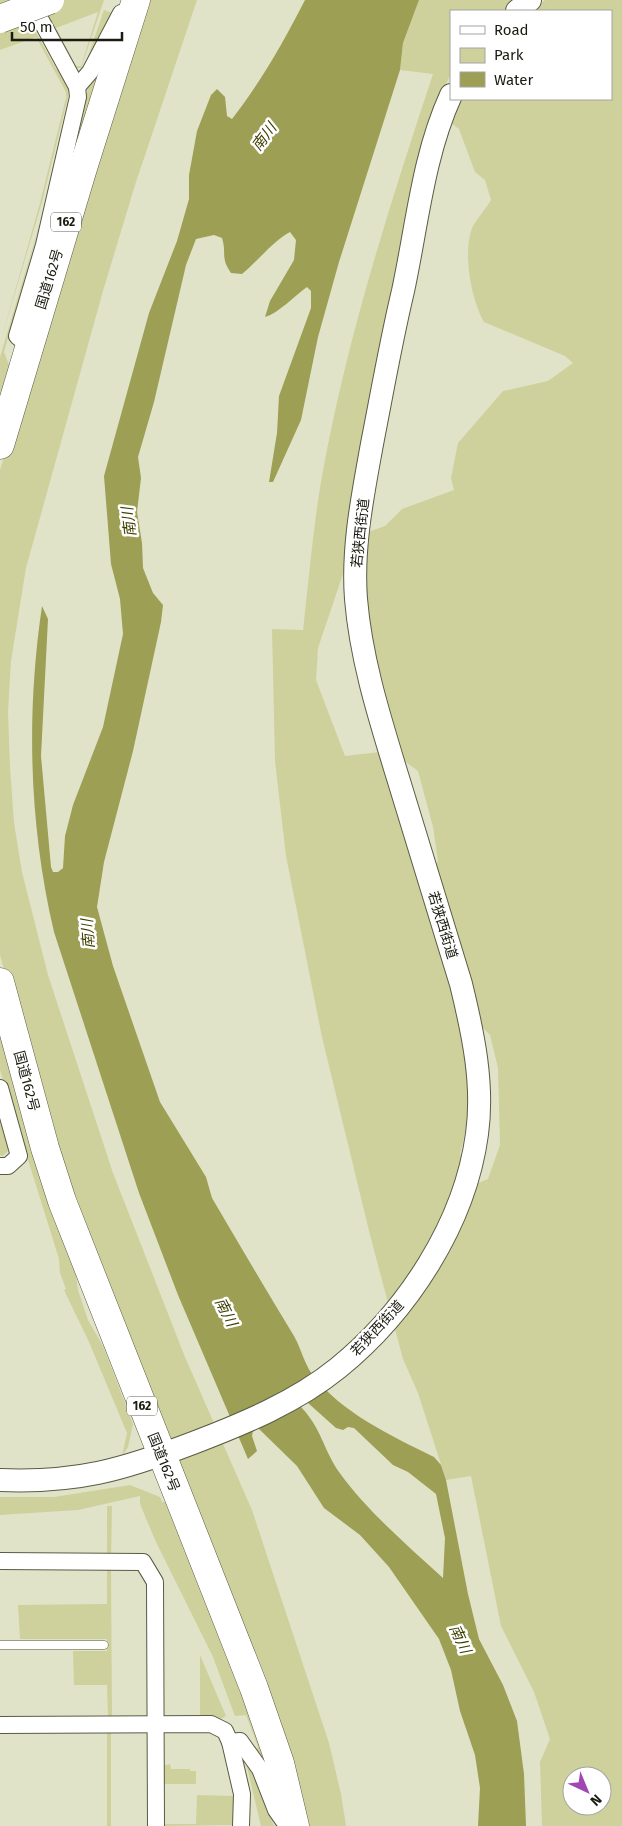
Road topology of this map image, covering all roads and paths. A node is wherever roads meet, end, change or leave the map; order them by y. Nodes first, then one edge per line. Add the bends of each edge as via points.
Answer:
1 (30, 0) edge
2 (50, 0) edge
3 (128, 0) edge
4 (136, 0) edge
5 (530, 0) edge
6 (518, 10) edge
7 (0, 19) edge
8 (77, 87) junction
9 (450, 97) edge
10 (29, 346) junction
11 (0, 445) edge
12 (0, 982) edge
13 (0, 1088) edge
14 (0, 1166) edge
15 (168, 1453) junction
16 (0, 1480) edge
17 (0, 1561) edge
18 (0, 1645) edge
19 (104, 1645) dead end
20 (156, 1724) junction
21 (0, 1725) edge
22 (230, 1742) junction
23 (295, 1823) edge
24 (156, 1826) edge
25 (241, 1826) edge

1 - 8 street
2 - 7 highway, bridge
3 - 8 street via 90,72
4 - 10 highway, 国道162号 / 162
5 - 6 street
8 - 10 street via 74,117 44,245 17,336
9 - 15 street, 若狭西街道 via 439,123 427,168 394,332 367,472 355,578 366,666 461,984 471,1028 479,1094 474,1152 459,1201 434,1253 410,1290 375,1333 338,1368 301,1392 232,1428
10 - 11 highway, 国道162号 / 162
12 - 15 highway, 国道162号 / 162 via 62,1201
13 - 14 street via 19,1156 8,1166
15 - 16 street, 若狭西街道 via 79,1478
15 - 23 highway, 国道162号 / 162 via 280,1763
17 - 20 street via 143,1562 156,1582
18 - 19 lane
20 - 21 street
20 - 22 street via 211,1724 225,1731
20 - 24 street
22 - 23 street via 240,1741 252,1755 276,1810 283,1820
22 - 25 street via 242,1794

